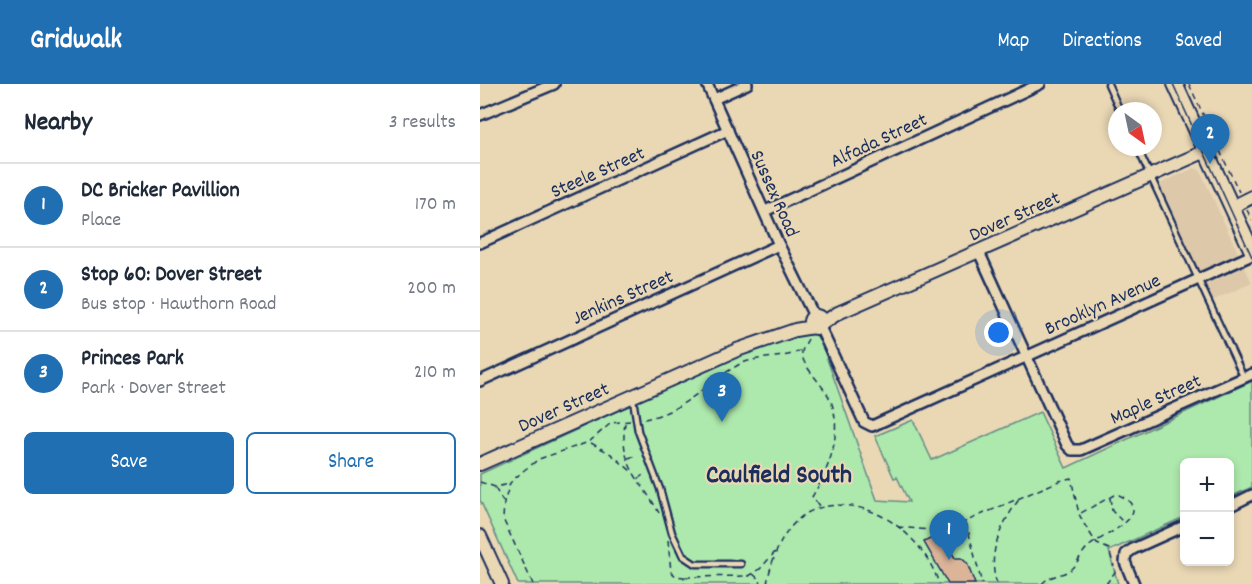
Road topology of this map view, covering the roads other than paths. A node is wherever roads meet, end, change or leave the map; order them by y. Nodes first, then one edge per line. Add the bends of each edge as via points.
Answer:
1 (554, 84) edge
2 (707, 84) edge
3 (747, 84) edge
4 (1040, 84) edge
5 (1108, 84) edge
6 (1175, 84) edge
7 (714, 99) junction
8 (1116, 102) edge
9 (480, 116) edge
10 (729, 130) junction
11 (1206, 151) junction
12 (1141, 156) edge
13 (1151, 176) junction
14 (1243, 201) edge
15 (765, 211) junction
16 (480, 243) edge
17 (779, 245) junction
18 (979, 252) junction
19 (1252, 253) edge
20 (1198, 280) junction
21 (816, 324) junction
22 (1027, 357) junction
23 (1248, 376) edge
24 (480, 381) edge
25 (633, 396) junction
26 (867, 425) joint
27 (480, 464) edge
28 (1252, 495) edge
29 (1234, 504) edge
30 (1180, 528) edge
31 (480, 536) edge
32 (741, 564) dead end
33 (502, 584) edge
34 (1134, 584) edge

1 - 9 street
2 - 7 street, Sussex Road
3 - 7 street
4 - 15 street, Alfada Street
5 - 8 lane
6 - 11 main road
7 - 10 street, Sussex Road
10 - 15 street, Sussex Road
10 - 16 street, Steele Street
11 - 13 street, Dover Street
11 - 14 main road
12 - 13 lane
13 - 18 street, Dover Street
13 - 20 lane
14 - 19 main road
15 - 17 street, Sussex Road
17 - 21 street, Sussex Road
17 - 24 street, Jenkins Street
18 - 21 street, Dover Street
18 - 22 street
19 - 20 street, Brooklyn Avenue
20 - 22 street, Brooklyn Avenue
20 - 23 lane
21 - 25 street, Dover Street via 737,350
21 - 26 street, Sussex Road
22 - 23 street, Maple Street via 1072,450 1081,450
22 - 26 street, Brooklyn Avenue
25 - 27 street, Dover Street
25 - 32 lane via 638,431 683,556 695,564
28 - 29 street
30 - 34 street via 1129,551 1125,562
31 - 33 street

